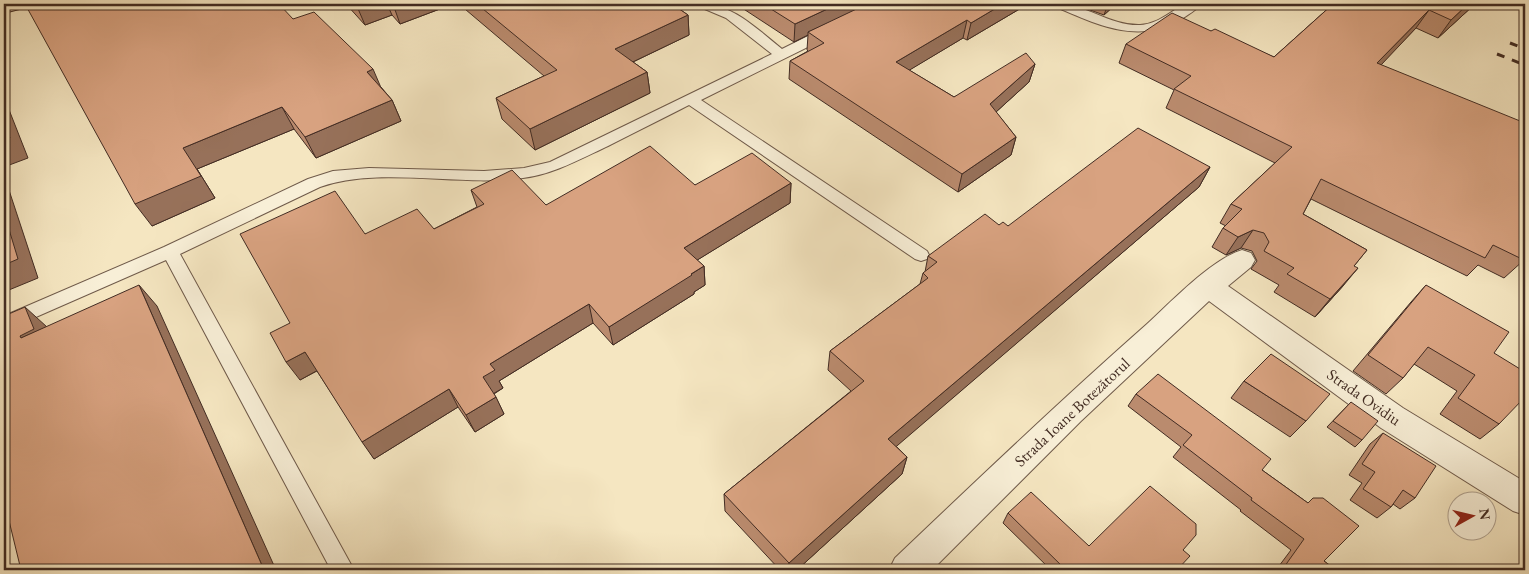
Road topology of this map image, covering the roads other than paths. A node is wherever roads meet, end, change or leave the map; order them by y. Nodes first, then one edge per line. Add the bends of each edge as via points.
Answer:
1 (16, 4) edge
2 (704, 4) edge
3 (1060, 4) edge
4 (1195, 4) edge
5 (4, 8) edge
6 (842, 25) edge
7 (782, 55) junction
8 (690, 99) junction
9 (170, 251) junction
10 (921, 255) dead end
11 (1242, 260) dead end
12 (1208, 286) junction
13 (4, 324) edge
14 (1525, 500) edge
15 (344, 570) edge
16 (907, 570) edge

1 - 5 main road
2 - 7 lane via 730,15
3 - 4 lane via 1113,26 1130,28 1165,23
6 - 7 lane
7 - 8 lane
8 - 9 lane via 554,166 524,173 484,176 338,174
8 - 10 lane
9 - 13 lane
9 - 15 lane
11 - 12 street, Strada Ioane Botezătorul
12 - 14 street, Strada Ovidiu via 1392,418
12 - 16 street, Strada Ioane Botezătorul via 1070,412

